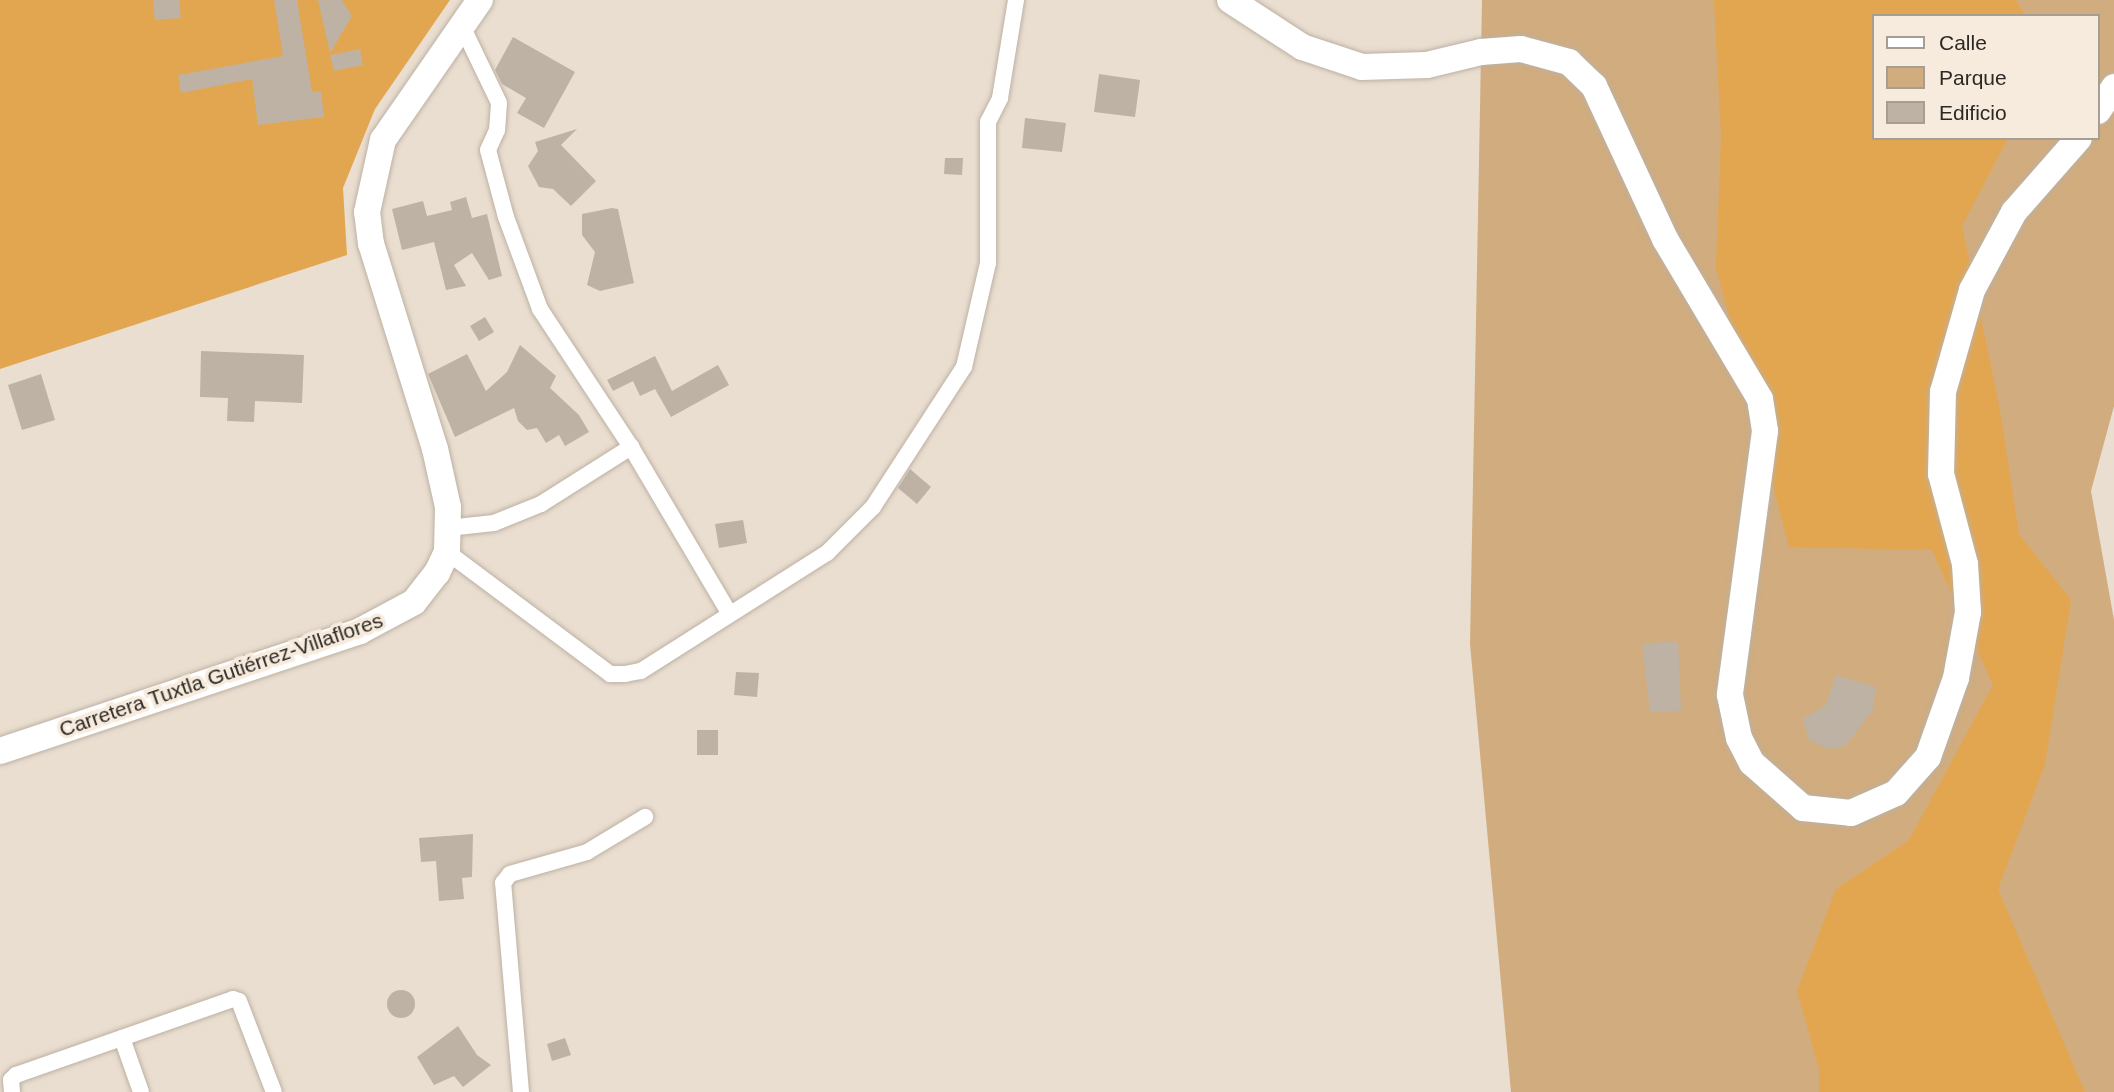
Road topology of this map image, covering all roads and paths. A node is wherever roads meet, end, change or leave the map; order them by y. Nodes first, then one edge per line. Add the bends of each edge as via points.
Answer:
1 (480, 0) edge
2 (1016, 0) edge
3 (1230, 0) edge
4 (462, 26) junction
5 (2114, 87) edge
6 (2100, 108) edge
7 (2077, 140) edge
8 (632, 447) junction
9 (447, 540) junction
10 (729, 613) junction
11 (0, 751) edge
12 (645, 817) dead end
13 (122, 1038) junction
14 (12, 1092) edge
15 (141, 1092) edge
16 (274, 1092) edge
17 (521, 1092) edge

1 - 4 main road
2 - 10 street via 1000,98 988,122 988,263 964,367 873,507 827,553
3 - 7 main road via 1302,47 1362,67 1427,65 1481,52 1521,49 1569,62 1594,86 1665,239 1760,399 1765,432 1730,695 1739,738 1752,763 1803,808 1851,813 1896,793 1928,757 1956,678 1968,612 1965,564 1941,474 1942,392 1972,290 2014,212
4 - 8 street via 499,103 497,130 488,150 506,217 540,309
4 - 9 main road via 383,140 367,212 370,244 435,449
5 - 6 main road
8 - 9 street via 541,504
8 - 10 street
9 - 10 street via 610,674 641,671
9 - 11 main road, Carretera Tuxtla Gutiérrez-Villaflores via 415,602 388,619
12 - 17 street via 587,852 510,874 503,883
13 - 14 street via 16,1075 11,1080
13 - 15 street
13 - 16 street via 233,999 239,1002

